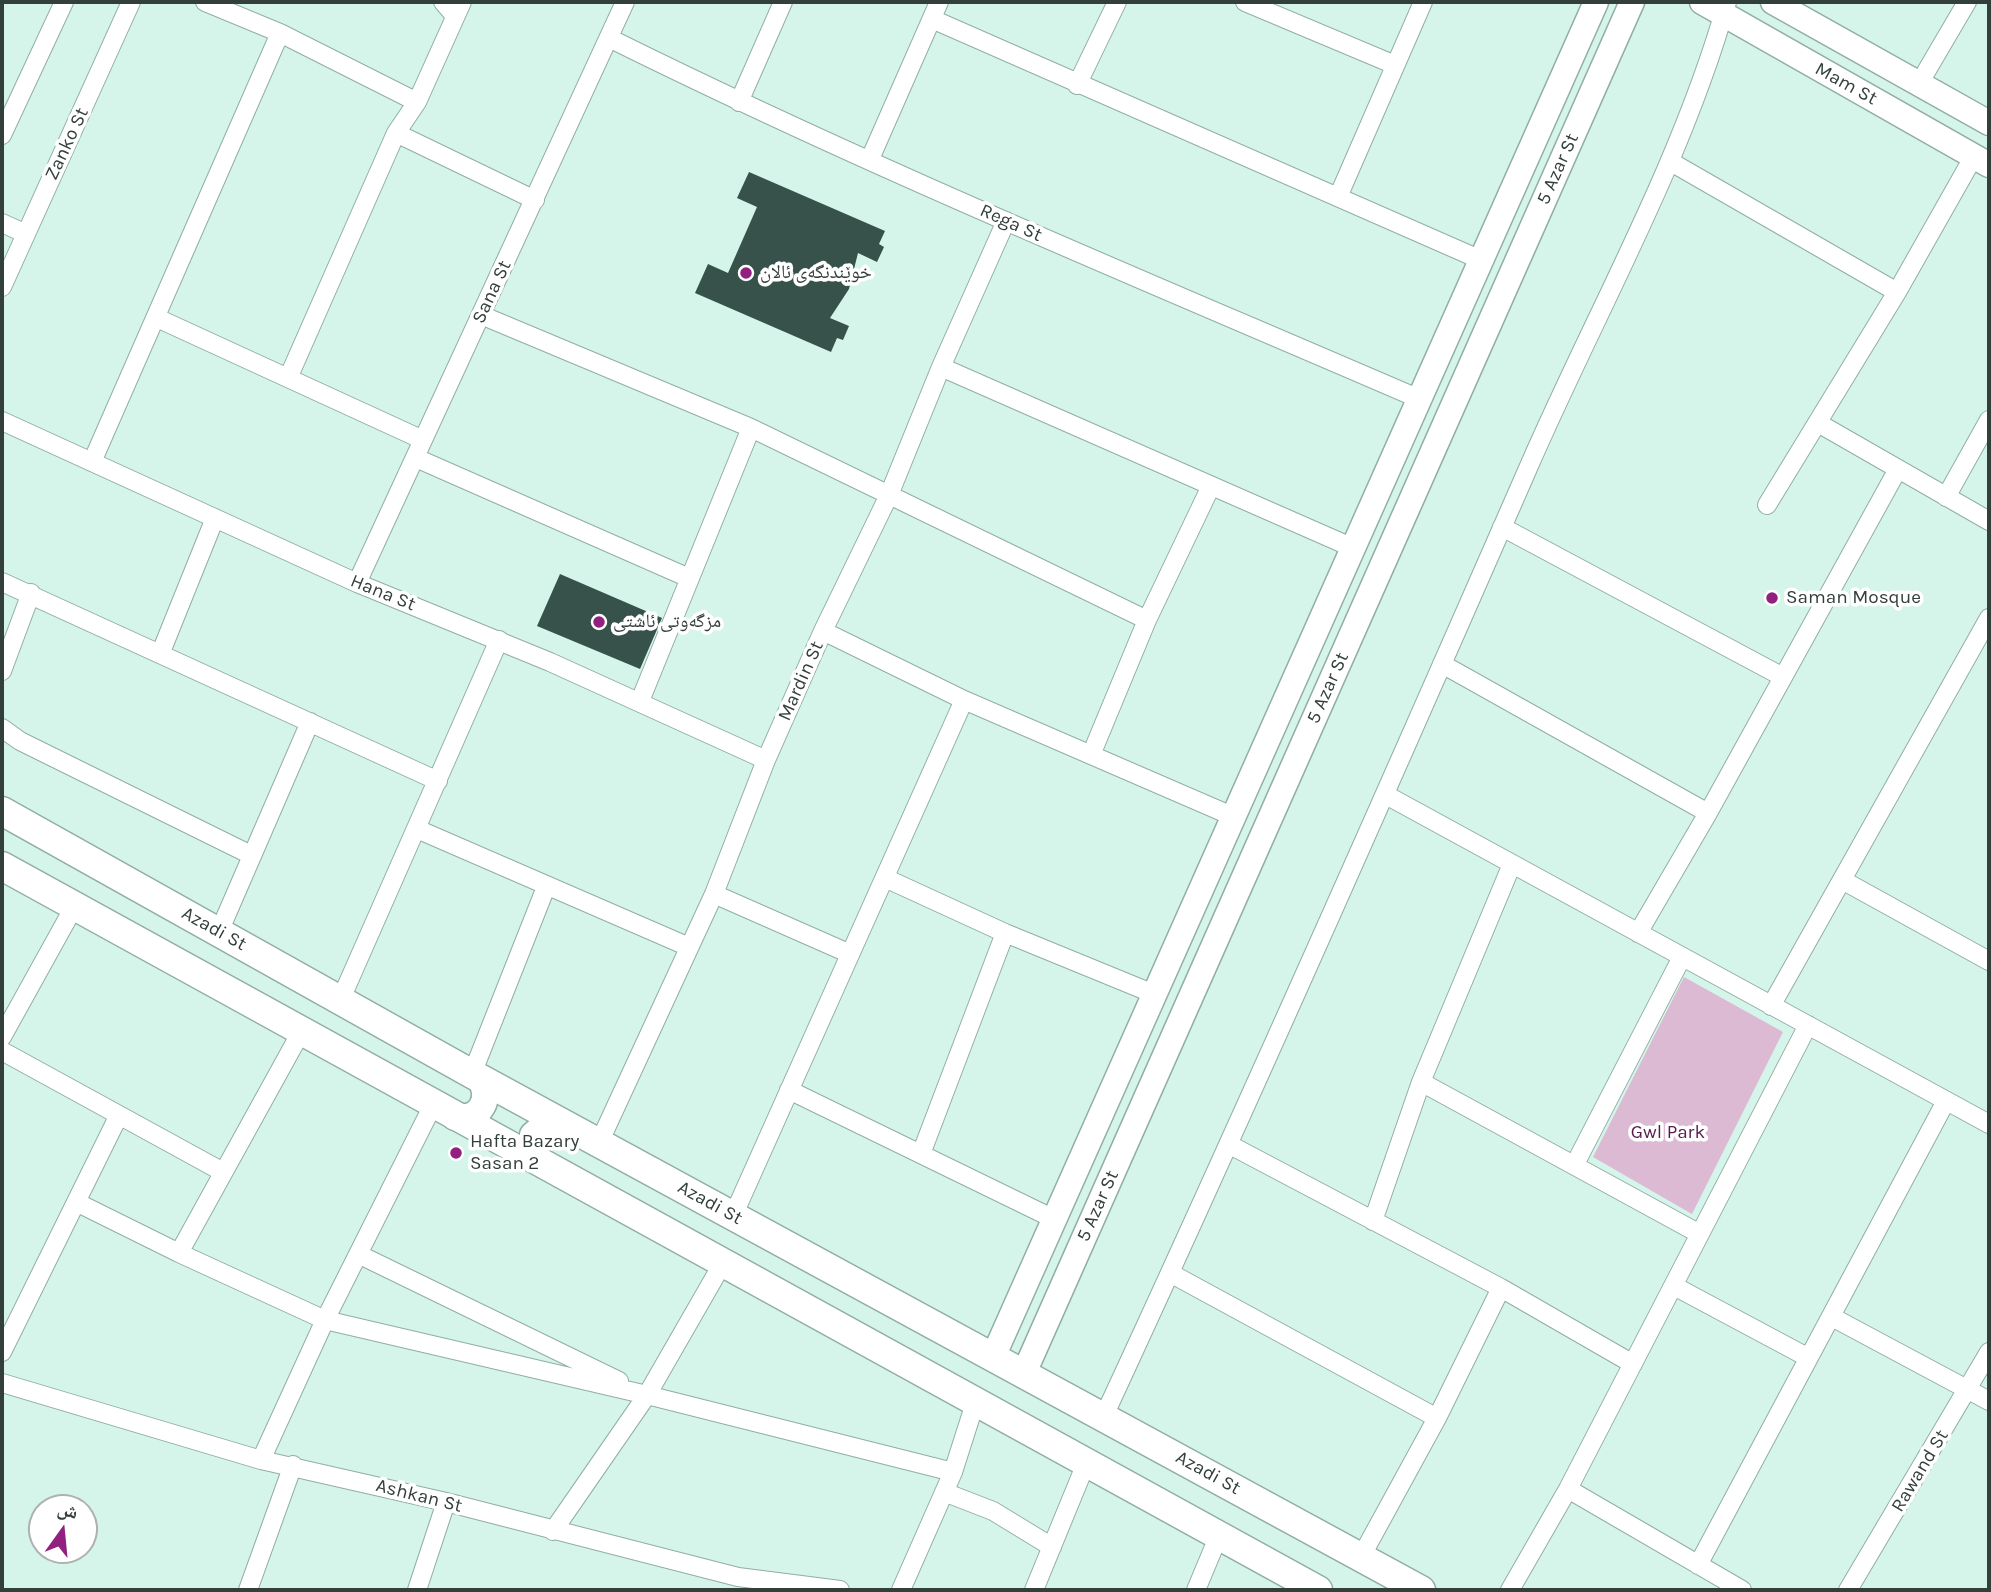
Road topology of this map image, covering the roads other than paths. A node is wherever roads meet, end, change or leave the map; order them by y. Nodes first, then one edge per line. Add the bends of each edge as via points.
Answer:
1 (64, 2) edge
2 (131, 2) edge
3 (205, 2) edge
4 (443, 2) edge
5 (625, 2) edge
6 (783, 2) edge
7 (939, 2) edge
8 (1117, 2) edge
9 (1245, 2) edge
10 (1423, 2) edge
11 (1596, 2) edge
12 (1632, 2) edge
13 (1773, 2) edge
14 (1967, 2) edge
15 (1717, 6) edge
16 (459, 9) edge
17 (932, 19) junction
18 (280, 33) junction
19 (609, 38) junction
20 (1395, 65) junction
21 (1920, 82) junction
22 (1077, 85) junction
23 (417, 102) junction
24 (739, 102) junction
25 (1989, 123) edge
26 (396, 134) junction
27 (2, 135) edge
28 (870, 159) junction
29 (1982, 160) edge
30 (1671, 162) junction
31 (1338, 197) junction
32 (535, 200) junction
33 (1006, 221) junction
34 (2, 223) edge
35 (26, 234) junction
36 (1481, 260) junction
37 (2, 286) edge
38 (1897, 292) junction
39 (481, 315) junction
40 (157, 318) junction
41 (942, 366) junction
42 (289, 376) junction
43 (1417, 398) junction
44 (1989, 420) edge
45 (2, 421) edge
46 (1818, 423) junction
47 (751, 428) junction
48 (423, 440) junction
49 (416, 458) junction
50 (92, 462) junction
51 (1898, 469) junction
52 (1211, 486) junction
53 (889, 495) junction
54 (1947, 497) junction
55 (1767, 505) dead end
56 (215, 518) junction
57 (1989, 521) edge
58 (1502, 527) junction
59 (1351, 547) junction
60 (689, 578) junction
61 (2, 582) edge
62 (357, 583) junction
63 (31, 593) junction
64 (1989, 618) edge
65 (1147, 620) junction
66 (823, 631) junction
67 (499, 640) junction
68 (161, 652) junction
69 (1442, 664) junction
70 (2, 671) edge
71 (1783, 677) junction
72 (964, 700) junction
73 (640, 701) junction
74 (310, 722) junction
75 (2, 728) edge
76 (1270, 730) junction
77 (1303, 746) junction
78 (1091, 755) junction
79 (766, 760) junction
80 (438, 782) junction
81 (1386, 795) junction
82 (2, 811) edge
83 (1708, 813) junction
84 (1232, 816) junction
85 (417, 829) junction
86 (251, 855) junction
87 (1512, 864) junction
88 (2, 866) edge
89 (885, 878) junction
90 (1844, 881) junction
91 (546, 887) junction
92 (714, 894) junction
93 (74, 908) junction
94 (219, 932) junction
95 (1005, 933) junction
96 (1638, 933) junction
97 (689, 947) junction
98 (848, 953) junction
99 (1682, 957) junction
100 (1989, 961) edge
101 (1154, 994) junction
102 (340, 1001) junction
103 (1771, 1006) junction
104 (1808, 1025) junction
105 (301, 1032) junction
106 (2, 1037) edge
107 (2, 1051) edge
108 (475, 1076) junction
109 (1421, 1082) junction
110 (789, 1090) junction
111 (1947, 1101) junction
112 (444, 1111) junction
113 (119, 1115) junction
114 (564, 1124) junction
115 (1989, 1124) edge
116 (599, 1143) junction
117 (1230, 1145) junction
118 (921, 1154) junction
119 (1575, 1164) junction
120 (544, 1165) junction
121 (223, 1172) junction
122 (76, 1202) junction
123 (733, 1216) junction
124 (1054, 1219) junction
125 (1373, 1220) junction
126 (1698, 1233) junction
127 (178, 1253) junction
128 (360, 1255) junction
129 (724, 1261) junction
130 (1170, 1273) junction
131 (1674, 1286) junction
132 (1500, 1288) junction
133 (1832, 1317) junction
134 (326, 1320) junction
135 (2, 1352) edge
136 (1989, 1352) edge
137 (993, 1357) junction
138 (1807, 1357) junction
139 (1633, 1364) junction
140 (1024, 1373) junction
141 (2, 1383) edge
142 (1968, 1390) junction
143 (647, 1395) junction
144 (976, 1400) junction
145 (1989, 1401) edge
146 (1104, 1416) junction
147 (1437, 1418) junction
148 (261, 1460) junction
149 (1087, 1461) junction
150 (293, 1465) junction
151 (953, 1472) junction
152 (1568, 1489) junction
153 (944, 1492) junction
154 (446, 1502) junction
155 (553, 1531) junction
156 (1219, 1535) junction
157 (1052, 1546) junction
158 (1361, 1557) junction
159 (1698, 1565) junction
160 (735, 1584) edge
161 (248, 1590) edge
162 (416, 1590) edge
163 (840, 1590) edge
164 (901, 1590) edge
165 (1034, 1590) edge
166 (1196, 1590) edge
167 (1318, 1590) edge
168 (1420, 1590) edge
169 (1510, 1590) edge
170 (1742, 1590) edge
171 (1848, 1590) edge

1 - 27 street
2 - 35 street, Zanko St
3 - 18 street
4 - 16 street
5 - 19 street, Sana St
6 - 24 street
7 - 17 street
8 - 22 street
9 - 20 street
10 - 20 street
11 - 36 main road, 5 Azar St
12 - 77 main road, 5 Azar St
13 - 21 main road, Mam St
14 - 21 street
15 - 29 main road, Mam St
15 - 30 street
16 - 23 street
17 - 22 street
17 - 28 street
18 - 23 street
18 - 40 street
19 - 24 street, Rega St
19 - 32 street, Sana St
20 - 31 street
21 - 25 main road, Mam St
22 - 31 street
23 - 26 street
24 - 28 street, Rega St
26 - 32 street
26 - 42 street
28 - 33 street, Rega St
29 - 38 street
30 - 38 street
30 - 58 street
31 - 36 street
32 - 39 street, Sana St
33 - 41 street, Mardin St
33 - 43 street, Rega St
34 - 35 street
35 - 37 street, Zanko St
36 - 43 main road, 5 Azar St
38 - 46 street
39 - 47 street
39 - 48 street, Sana St
40 - 42 street
40 - 50 street
41 - 52 street
41 - 53 street, Mardin St
42 - 48 street
43 - 59 main road, 5 Azar St
44 - 54 street
45 - 50 street, Hana St
46 - 51 street
46 - 55 street
47 - 53 street
47 - 60 street
48 - 49 street, Sana St
49 - 60 street
49 - 62 street, Sana St
50 - 56 street, Hana St
51 - 54 street
51 - 71 street
52 - 59 street
52 - 65 street
53 - 65 street
53 - 66 street, Mardin St
54 - 57 street
56 - 62 street, Hana St
56 - 68 street
58 - 69 street
58 - 71 street
59 - 76 main road, 5 Azar St
60 - 73 street
61 - 63 street
62 - 67 street, Hana St
63 - 68 street
63 - 70 street
64 - 90 street
65 - 78 street
66 - 72 street
66 - 79 street, Mardin St
67 - 73 street, Hana St
67 - 80 street
68 - 74 street
69 - 81 street
69 - 83 street
71 - 83 street
72 - 78 street
72 - 89 street
73 - 79 street, Hana St
74 - 80 street
74 - 86 street
75 - 86 street via 19,741
76 - 77 main road
76 - 84 main road, 5 Azar St
77 - 140 main road, 5 Azar St
78 - 84 street
79 - 92 street, Mardin St
80 - 85 street
81 - 87 street
81 - 117 street
82 - 94 highway, Azadi St
83 - 96 street
84 - 101 main road, 5 Azar St
85 - 91 street
85 - 102 street
86 - 94 street
87 - 96 street
87 - 109 street
88 - 93 highway
89 - 95 street
89 - 98 street
90 - 100 street
90 - 103 street
91 - 97 street
91 - 108 street
92 - 97 street, Mardin St
92 - 98 street
93 - 105 highway
93 - 106 street
94 - 102 highway, Azadi St
95 - 101 street
95 - 118 street
96 - 99 street
97 - 116 street, Mardin St
98 - 110 street
99 - 103 street
99 - 119 street
101 - 124 main road, 5 Azar St
102 - 108 highway, Azadi St
103 - 104 street
104 - 111 street
104 - 126 street
105 - 112 highway
105 - 121 street
107 - 113 street
108 - 112 main road via 486,1091 483,1107 471,1117
108 - 114 highway, Azadi St
109 - 119 street
109 - 125 street
110 - 118 street
110 - 123 street
111 - 115 street
111 - 133 street
112 - 120 highway
112 - 128 street
113 - 121 street
113 - 122 street
114 - 116 highway, Azadi St
114 - 120 main road via 547,1123 533,1135 533,1152
116 - 123 highway, Azadi St
117 - 125 street
117 - 130 street
118 - 124 street
119 - 126 street
120 - 129 highway
121 - 127 street
122 - 127 street
122 - 135 street
123 - 137 highway, Azadi St
124 - 137 main road, 5 Azar St
125 - 132 street
126 - 131 street
127 - 134 street
128 - 134 street
128 - 143 street
129 - 143 street
129 - 144 highway
130 - 146 street
130 - 147 street
131 - 138 street
131 - 139 street
132 - 139 street
132 - 147 street
133 - 138 street
133 - 142 street
134 - 143 street
134 - 148 street
136 - 142 street, Rawand St
137 - 140 highway, Azadi St
138 - 159 street
139 - 152 street
140 - 146 highway, Azadi St
141 - 148 street, Ashkan St
142 - 145 street
142 - 171 street, Rawand St
143 - 151 street
143 - 155 street
144 - 149 highway
144 - 151 street
146 - 158 highway, Azadi St
147 - 158 street
148 - 150 street, Ashkan St
149 - 156 highway
149 - 157 street
150 - 154 street, Ashkan St
150 - 161 street
151 - 153 street
152 - 159 street
152 - 169 street
153 - 157 street via 993,1511
153 - 164 street
154 - 155 street, Ashkan St
154 - 162 street
155 - 160 street, Ashkan St
156 - 166 street
156 - 167 highway
157 - 165 street
158 - 168 highway, Azadi St
159 - 170 street
160 - 163 street, Ashkan St

